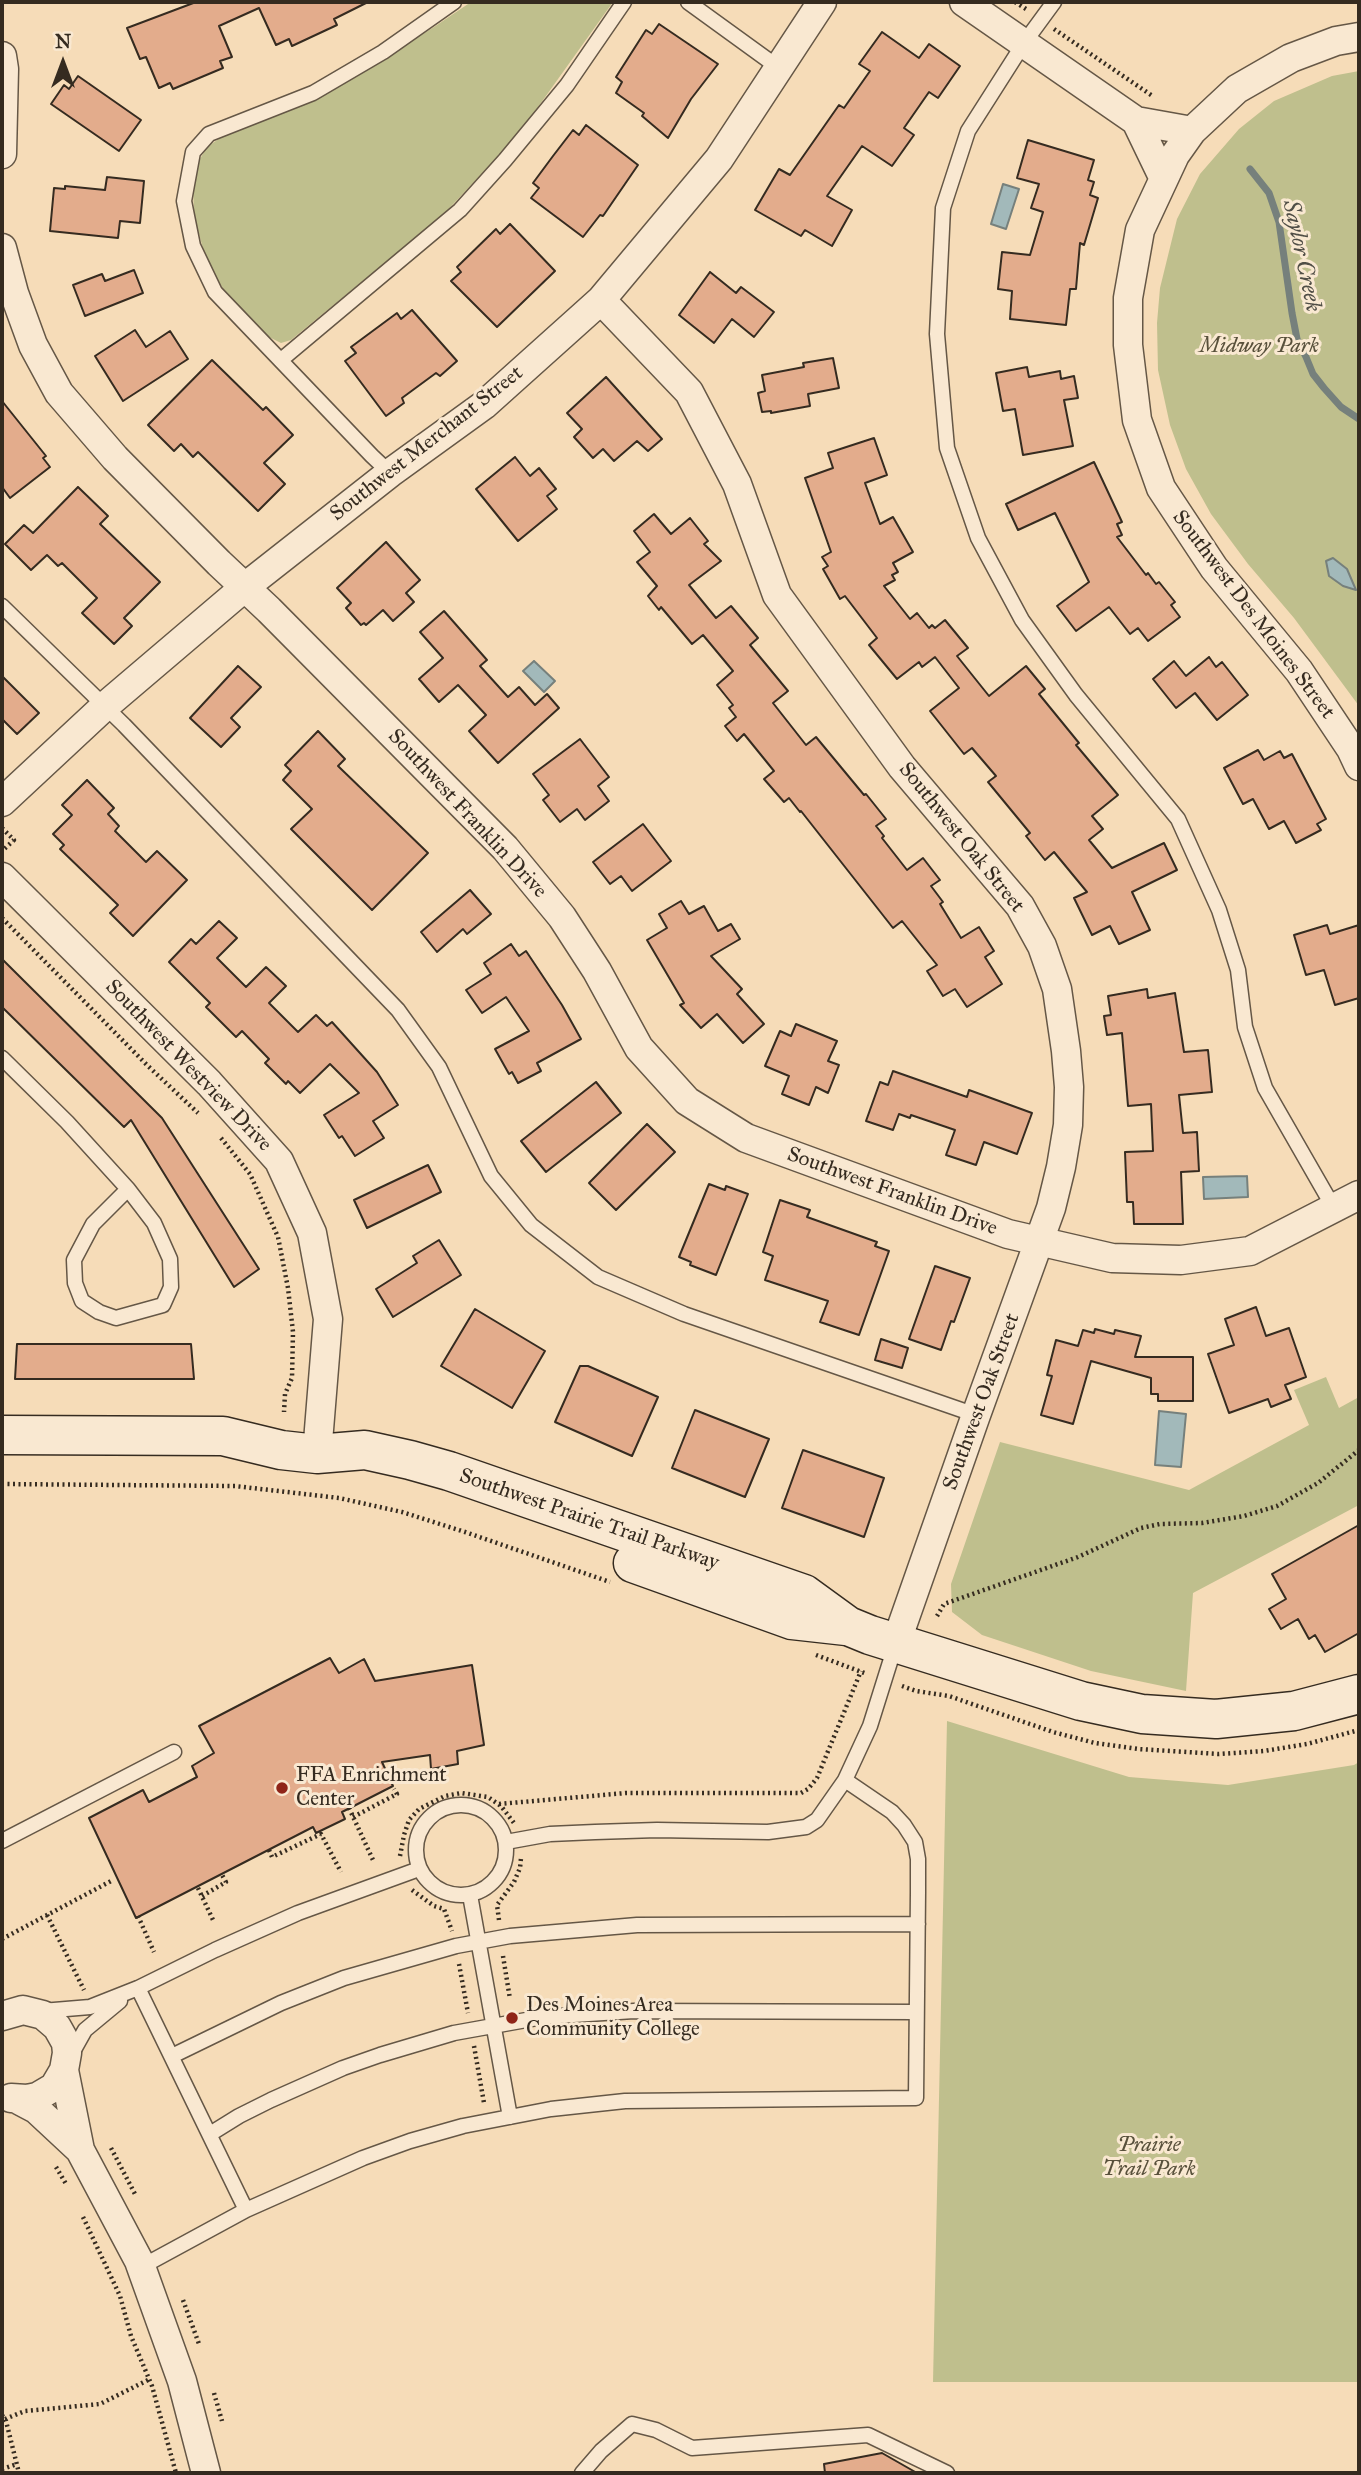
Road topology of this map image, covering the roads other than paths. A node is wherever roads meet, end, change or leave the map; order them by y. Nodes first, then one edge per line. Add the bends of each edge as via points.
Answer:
1 (454, 2) edge
2 (624, 2) edge
3 (688, 2) edge
4 (822, 2) edge
5 (964, 2) edge
6 (1054, 2) edge
7 (1359, 37) edge
8 (1024, 43) junction
9 (2, 56) edge
10 (779, 68) junction
11 (1136, 121) junction
12 (1192, 131) junction
13 (2, 153) edge
14 (1163, 177) junction
15 (2, 248) edge
16 (601, 300) junction
17 (281, 360) junction
18 (390, 473) junction
19 (245, 587) junction
20 (2, 606) edge
21 (104, 707) junction
22 (1359, 766) edge
23 (2, 802) edge
24 (2, 877) edge
25 (2, 1058) edge
26 (128, 1189) junction
27 (1359, 1195) edge
28 (1335, 1210) junction
29 (1040, 1243) junction
30 (976, 1415) junction
31 (2, 1435) edge
32 (299, 1452) junction
33 (2, 1455) edge
34 (896, 1643) junction
35 (1359, 1694) edge
36 (174, 1752) dead end
37 (845, 1780) junction
38 (2, 1841) edge
39 (506, 1842) junction
40 (419, 1869) junction
41 (470, 1895) junction
42 (918, 1924) junction
43 (478, 1942) junction
44 (138, 1988) junction
45 (2, 1992) edge
46 (916, 2012) junction
47 (19, 2013) edge
48 (493, 2026) junction
49 (172, 2056) junction
50 (65, 2066) junction
51 (9, 2097) edge
52 (510, 2117) junction
53 (210, 2134) junction
54 (80, 2151) junction
55 (246, 2210) junction
56 (152, 2260) junction
57 (206, 2473) edge
58 (582, 2473) edge
59 (947, 2473) edge

1 - 17 lane via 383,52 313,93 209,134 192,152 184,201 193,246 215,292
2 - 17 lane via 553,102 460,210
3 - 10 lane
4 - 10 street, Southwest Merchant Street
5 - 8 street
6 - 8 lane
7 - 12 street, Southwest Des Moines Street via 1291,58 1237,89
8 - 11 street
8 - 28 lane via 968,131 943,208 937,334 947,448 978,538 1022,620 1076,695 1178,819 1219,910 1238,970 1245,1027 1265,1088
9 - 13 street
10 - 16 street, Southwest Merchant Street via 719,159
11 - 12 street
11 - 14 street
12 - 14 street, Southwest Des Moines Street
14 - 22 street, Southwest Des Moines Street via 1140,230 1128,298 1130,379 1147,454 1185,527 1299,671
15 - 19 street, Southwest Franklin Drive via 33,345 59,393 115,458
16 - 18 street, Southwest Merchant Street via 484,405
16 - 29 street, Southwest Oak Street via 689,392 737,484 777,595 902,767 1020,906 1042,946 1057,989 1069,1087 1061,1167
17 - 18 lane
18 - 19 street, Southwest Merchant Street
19 - 21 street, Southwest Merchant Street
19 - 29 street, Southwest Franklin Drive via 505,848 569,928 639,1048 687,1101 746,1138
20 - 21 lane
21 - 23 street, Southwest Merchant Street
21 - 30 lane via 398,1010 439,1067 491,1176 530,1225 598,1277 684,1314
24 - 32 street, Southwest Westview Drive via 209,1083 279,1161 312,1233 328,1319
25 - 26 lane
26 - 26 lane via 154,1223 170,1259 171,1287 163,1306 116,1318 82,1301 74,1260 93,1224
27 - 28 street, Southwest Franklin Drive
28 - 29 street, Southwest Franklin Drive via 1250,1251 1181,1260 1112,1258
29 - 30 street, Southwest Oak Street
30 - 34 street, Southwest Oak Street
31 - 32 street, Southwest Prairie Trail Parkway via 223,1436
32 - 33 street, Southwest Prairie Trail Parkway via 222,1457
32 - 34 street, Southwest Prairie Trail Parkway via 365,1450 449,1471 804,1594 848,1626
34 - 35 street, Southwest Prairie Trail Parkway via 1081,1701 1142,1714 1216,1719 1294,1711
34 - 37 lane via 870,1726
36 - 38 lane
37 - 39 lane via 817,1820 806,1827 768,1832 595,1832
37 - 42 lane via 892,1812 915,1842
39 - 40 lane via 490,1814 470,1806 448,1807 429,1818 418,1836
39 - 41 lane via 503,1870 489,1886
40 - 41 lane via 435,1888
40 - 44 lane via 299,1913
41 - 43 lane
42 - 43 lane via 637,1925
42 - 46 lane
43 - 48 lane
43 - 49 lane via 344,1978
44 - 47 lane via 70,2011
44 - 49 lane
44 - 50 lane via 85,2030
45 - 47 street
46 - 48 lane via 603,2012
46 - 52 lane via 916,2098 625,2101
47 - 50 street via 50,2020 57,2027 66,2043
48 - 52 lane
48 - 53 lane via 428,2040 343,2068 250,2110
49 - 53 lane
50 - 51 street via 46,2093
50 - 54 street
51 - 54 street via 36,2109
52 - 55 lane via 410,2140
53 - 55 lane
54 - 56 street
55 - 56 lane
56 - 57 street
58 - 59 lane via 632,2424 692,2448 868,2435

